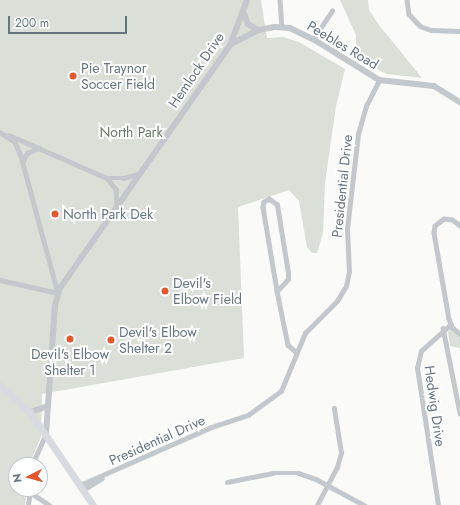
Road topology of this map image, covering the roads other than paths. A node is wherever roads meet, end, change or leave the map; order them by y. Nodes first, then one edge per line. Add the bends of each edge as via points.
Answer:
1 (247, 0) edge
2 (280, 0) edge
3 (407, 0) edge
4 (332, 11) dead end
5 (244, 13) junction
6 (282, 27) junction
7 (258, 30) junction
8 (460, 31) edge
9 (314, 39) junction
10 (230, 45) junction
11 (379, 80) junction
12 (460, 102) edge
13 (0, 132) edge
14 (6, 134) junction
15 (39, 148) junction
16 (23, 161) junction
17 (139, 174) junction
18 (107, 178) junction
19 (117, 205) junction
20 (460, 226) edge
21 (0, 280) edge
22 (277, 291) junction
23 (58, 293) junction
24 (450, 324) junction
25 (444, 328) junction
26 (460, 334) edge
27 (296, 352) junction
28 (0, 385) edge
29 (48, 406) junction
30 (334, 409) dead end
31 (30, 412) junction
32 (460, 413) edge
33 (46, 434) junction
34 (36, 457) edge
35 (227, 482) dead end
36 (327, 485) junction
37 (81, 487) junction
38 (38, 497) edge
39 (49, 505) edge
40 (93, 505) edge
41 (317, 505) edge
42 (364, 505) edge
43 (438, 505) edge

1 - 5 street, Hemlock Drive
2 - 6 street
3 - 8 street via 409,14 420,26 431,30
4 - 9 street
5 - 7 street via 248,24
5 - 10 street, Hemlock Drive
6 - 7 street, Peebles Road
6 - 9 street, Peebles Road
7 - 10 street, Peebles Road
9 - 11 street, Peebles Road
10 - 17 street, Hemlock Drive
11 - 12 street, Peebles Road via 434,86
11 - 27 street, Presidential Drive via 359,128 347,229 349,272 346,286 334,304 304,333
13 - 14 street
14 - 15 street
14 - 16 street via 17,146
15 - 16 street via 27,153
15 - 18 street
16 - 23 street
17 - 18 street
17 - 19 street, Hemlock Drive
18 - 19 street via 116,189
19 - 23 street, Hemlock Drive
20 - 24 street via 452,220 444,219 437,223 434,231
21 - 23 street
22 - 22 street via 289,276 277,204 269,199 264,202 263,207
22 - 27 street via 288,345
23 - 29 street, Hemlock Drive
24 - 25 street, Hedwig Drive
24 - 26 street
25 - 32 street
25 - 43 street, Hedwig Drive via 421,351 417,368
27 - 37 street, Presidential Drive via 281,391 256,410 201,431
28 - 31 main road
29 - 31 street via 40,411
29 - 33 street, Hemlock Drive
30 - 36 street via 341,454
31 - 33 main road
33 - 34 street
33 - 37 main road
35 - 36 street via 286,472 310,476
36 - 41 street
36 - 42 street
37 - 40 main road
38 - 39 street

